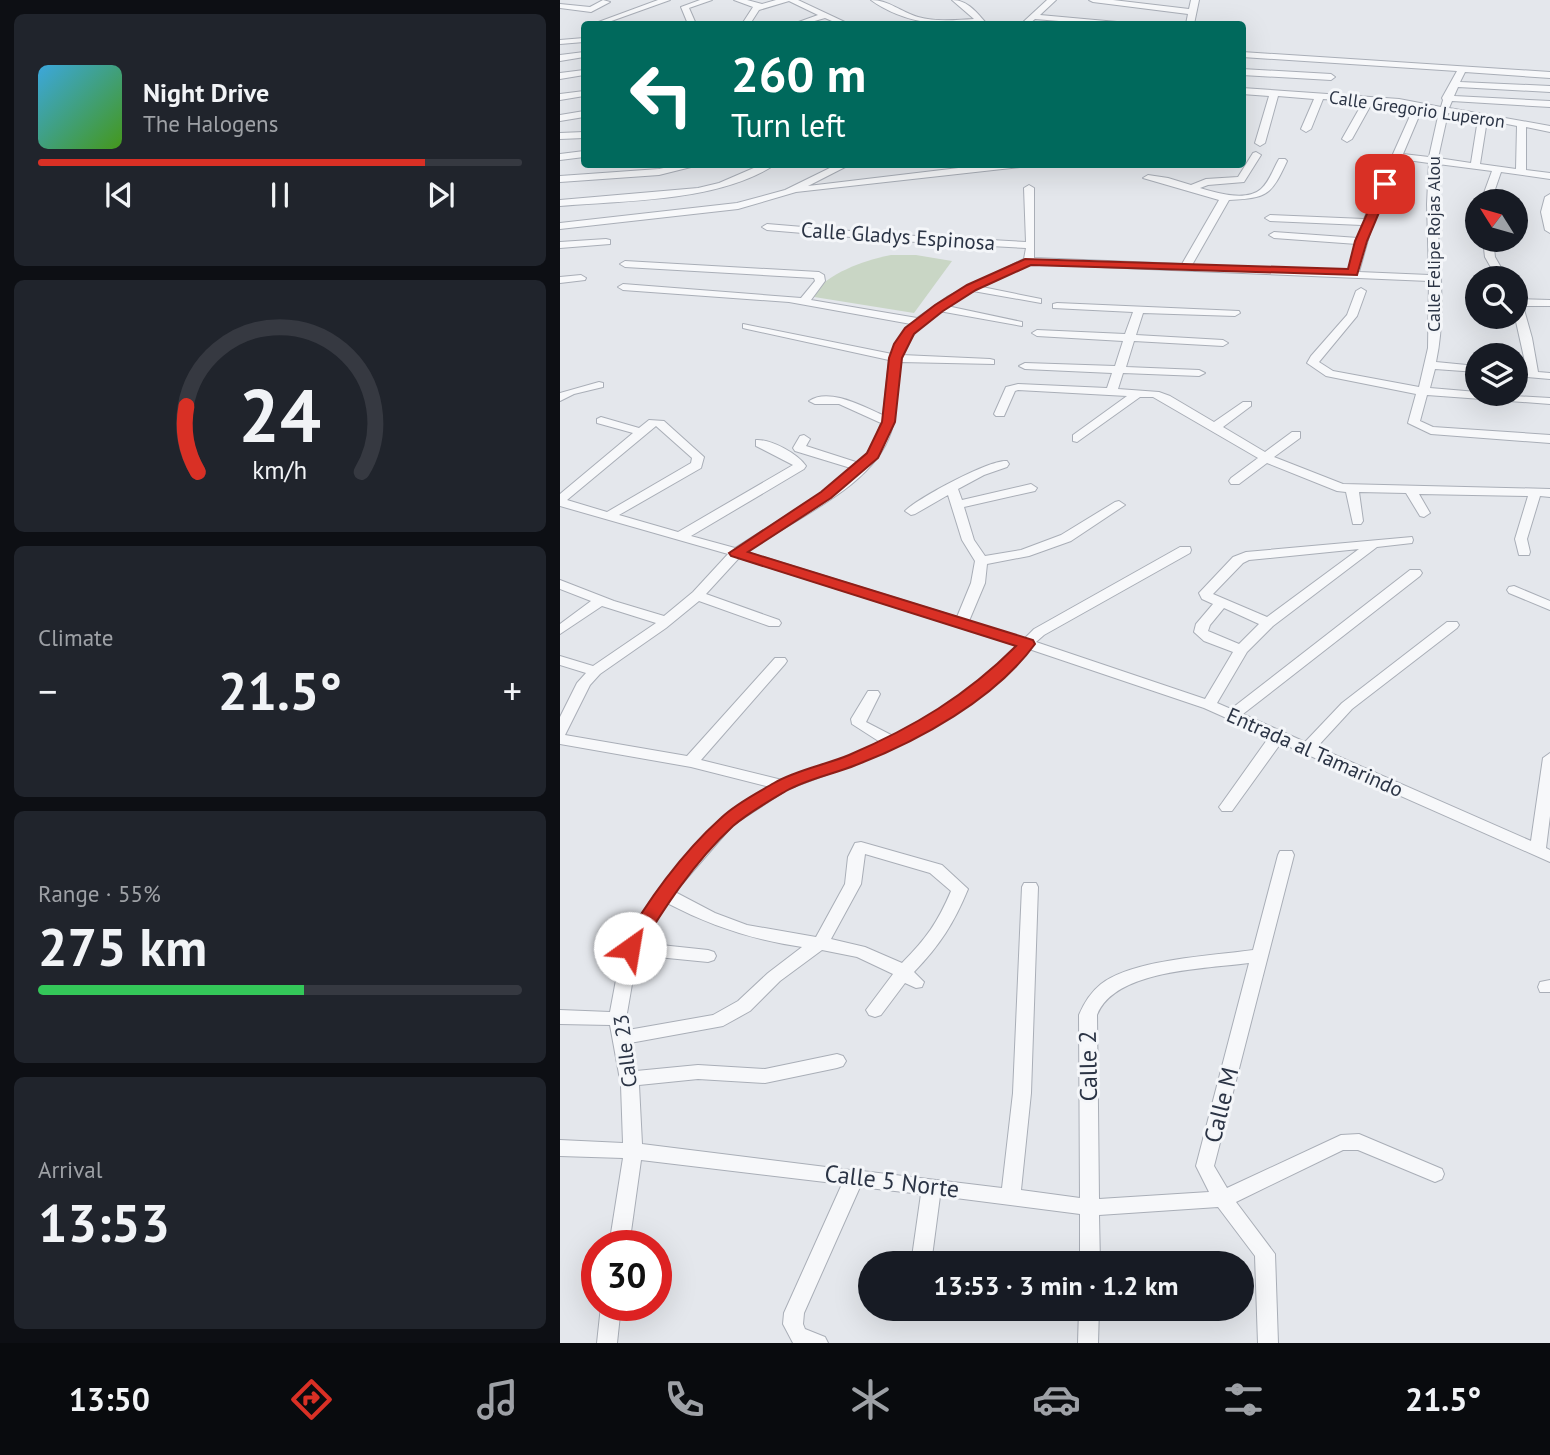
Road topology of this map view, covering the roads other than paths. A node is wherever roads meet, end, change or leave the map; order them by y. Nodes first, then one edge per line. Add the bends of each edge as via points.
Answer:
1 (565, 0) edge
2 (666, 0) edge
3 (708, 0) edge
4 (738, 0) edge
5 (785, 0) edge
6 (792, 0) edge
7 (875, 0) edge
8 (958, 0) edge
9 (1052, 0) edge
10 (1093, 0) edge
11 (1195, 0) edge
12 (606, 2) edge
13 (1110, 2) edge
14 (1163, 4) edge
15 (760, 6) junction
16 (560, 7) edge
17 (624, 7) dead end
18 (634, 10) junction
19 (1193, 12) junction
20 (825, 15) junction
21 (1035, 17) junction
22 (605, 21) edge
23 (690, 21) edge
24 (748, 21) edge
25 (806, 21) edge
26 (838, 21) edge
27 (936, 21) edge
28 (979, 21) edge
29 (1029, 21) edge
30 (1072, 21) edge
31 (1100, 21) edge
32 (1191, 21) edge
33 (581, 40) edge
34 (560, 42) edge
35 (1246, 54) edge
36 (581, 55) edge
37 (560, 58) edge
38 (1462, 69) junction
39 (1246, 72) edge
40 (581, 73) edge
41 (1550, 75) edge
42 (560, 76) edge
43 (1331, 77) dead end
44 (1454, 84) junction
45 (1550, 89) edge
46 (1246, 92) edge
47 (1274, 93) junction
48 (581, 94) edge
49 (1320, 95) junction
50 (560, 97) edge
51 (1369, 100) junction
52 (1444, 103) junction
53 (1550, 104) edge
54 (1419, 106) junction
55 (581, 114) edge
56 (1483, 117) junction
57 (560, 118) edge
58 (1522, 124) junction
59 (1306, 129) dead end
60 (1550, 129) edge
61 (581, 135) edge
62 (560, 136) edge
63 (1347, 139) dead end
64 (1260, 144) dead end
65 (581, 154) edge
66 (1256, 155) dead end
67 (1399, 156) junction
68 (560, 157) edge
69 (1282, 161) dead end
70 (1432, 161) junction
71 (1475, 166) junction
72 (688, 168) joint
73 (762, 168) edge
74 (839, 168) edge
75 (987, 168) edge
76 (1497, 169) junction
77 (1521, 172) junction
78 (1550, 176) edge
79 (1148, 178) dead end
80 (560, 179) edge
81 (1029, 188) dead end
82 (1193, 188) junction
83 (1490, 189) edge
84 (675, 192) junction
85 (788, 192) junction
86 (1550, 197) edge
87 (1222, 198) junction
88 (560, 203) edge
89 (1270, 218) dead end
90 (1368, 222) junction
91 (560, 226) edge
92 (767, 227) dead end
93 (1550, 230) edge
94 (1274, 235) dead end
95 (1361, 241) junction
96 (606, 242) dead end
97 (560, 245) edge
98 (1031, 245) junction
99 (1029, 261) junction
100 (625, 264) dead end
101 (1186, 266) junction
102 (1353, 273) junction
103 (581, 278) dead end
104 (1434, 278) junction
105 (560, 280) edge
106 (623, 287) dead end
107 (972, 288) junction
108 (1361, 291) dead end
109 (804, 301) junction
110 (1037, 301) dead end
111 (1528, 303) edge
112 (1550, 303) edge
113 (1057, 306) dead end
114 (939, 308) junction
115 (1139, 309) junction
116 (1234, 313) dead end
117 (921, 322) junction
118 (1018, 324) dead end
119 (747, 326) dead end
120 (1522, 329) edge
121 (1037, 333) dead end
122 (1129, 338) junction
123 (1223, 343) dead end
124 (895, 358) junction
125 (990, 362) dead end
126 (1431, 365) junction
127 (1025, 366) dead end
128 (1465, 368) edge
129 (1119, 369) junction
130 (1199, 373) dead end
131 (1528, 374) edge
132 (1533, 374) junction
133 (1550, 376) edge
134 (599, 385) dead end
135 (1112, 391) junction
136 (1422, 391) junction
137 (1138, 393) junction
138 (560, 398) edge
139 (814, 401) dead end
140 (1550, 401) edge
141 (1247, 404) dead end
142 (1000, 414) dead end
143 (601, 421) dead end
144 (888, 422) junction
145 (1214, 427) junction
146 (642, 432) junction
147 (1296, 435) dead end
148 (1077, 438) dead end
149 (804, 439) dead end
150 (1550, 439) edge
151 (760, 443) dead end
152 (1266, 458) junction
153 (1003, 464) dead end
154 (861, 467) junction
155 (1235, 481) dead end
156 (1031, 488) dead end
157 (952, 489) junction
158 (1352, 491) junction
159 (1411, 491) junction
160 (1535, 492) junction
161 (1550, 493) edge
162 (560, 501) edge
163 (956, 505) junction
164 (1119, 505) dead end
165 (911, 511) dead end
166 (1423, 513) dead end
167 (608, 516) junction
168 (1357, 521) dead end
169 (679, 537) junction
170 (1407, 540) dead end
171 (1374, 543) junction
172 (1317, 549) junction
173 (1185, 550) dead end
174 (1524, 552) dead end
175 (737, 553) junction
176 (981, 561) junction
177 (1344, 566) junction
178 (1415, 573) dead end
179 (560, 584) edge
180 (1514, 590) dead end
181 (698, 596) junction
182 (600, 601) junction
183 (1220, 604) junction
184 (1550, 606) edge
185 (665, 621) junction
186 (774, 623) dead end
187 (961, 623) junction
188 (1268, 623) junction
189 (1452, 625) dead end
190 (560, 630) edge
191 (1027, 644) junction
192 (1241, 650) junction
193 (560, 660) edge
194 (780, 661) dead end
195 (595, 671) junction
196 (873, 694) dead end
197 (1209, 705) junction
198 (1233, 715) junction
199 (560, 732) edge
200 (1278, 736) junction
201 (560, 739) edge
202 (892, 742) junction
203 (1307, 748) junction
204 (1550, 758) edge
205 (691, 761) junction
206 (783, 785) junction
207 (1227, 807) dead end
208 (1544, 853) edge
209 (1286, 855) dead end
210 (1030, 887) dead end
211 (664, 894) junction
212 (821, 942) junction
213 (630, 948) junction
214 (708, 956) dead end
215 (1258, 956) junction
216 (910, 977) junction
217 (875, 1010) dead end
218 (560, 1017) edge
219 (617, 1019) junction
220 (621, 1038) junction
221 (837, 1061) dead end
222 (629, 1079) junction
223 (560, 1148) edge
224 (633, 1151) junction
225 (1435, 1174) dead end
226 (855, 1176) junction
227 (932, 1186) junction
228 (1011, 1196) junction
229 (1223, 1199) junction
230 (1091, 1207) junction
231 (621, 1230) edge
232 (923, 1251) edge
233 (1090, 1251) edge
234 (609, 1321) edge
235 (1089, 1321) edge
236 (607, 1343) edge
237 (818, 1343) edge
238 (1088, 1343) edge
239 (1268, 1343) edge

1 - 16 street
2 - 18 street
3 - 23 street via 684,8
4 - 15 street
5 - 15 street
6 - 20 street
7 - 27 street via 917,19
8 - 28 street
9 - 21 street
10 - 13 street
11 - 19 street
12 - 16 street via 591,10
13 - 14 street
13 - 31 street
14 - 19 street
15 - 24 street
17 - 18 street
18 - 22 street
19 - 32 street
20 - 25 street
20 - 26 street
21 - 29 street
21 - 30 street
33 - 34 street
35 - 38 street
36 - 37 street
38 - 41 street
38 - 44 street, Calle Felipe Rojas Alou
39 - 43 street
40 - 42 street
44 - 45 street
44 - 52 street, Calle Felipe Rojas Alou
46 - 47 street, Calle Gregorio Luperon
47 - 49 street, Calle Gregorio Luperon
47 - 64 street
48 - 50 street
49 - 51 street, Calle Gregorio Luperon
49 - 59 street
51 - 54 street, Calle Gregorio Luperon
51 - 63 street
52 - 53 street
52 - 54 street, Calle Gregorio Luperon
52 - 56 street, Calle Gregorio Luperon
52 - 70 street, Calle Felipe Rojas Alou
54 - 67 street
55 - 57 street
56 - 58 street, Calle Gregorio Luperon
56 - 71 street
58 - 60 street, Calle Gregorio Luperon
58 - 77 street
61 - 62 street
65 - 68 street
66 - 82 street via 1240,181 1206,182
67 - 70 street
67 - 90 street
69 - 87 street via 1264,194
70 - 71 street
70 - 104 street, Calle Felipe Rojas Alou
71 - 76 street
72 - 80 street
72 - 84 street
73 - 84 street via 710,189
74 - 85 street
75 - 85 street
76 - 77 street
76 - 83 street
77 - 78 street
79 - 82 street
81 - 98 street
82 - 87 street
84 - 88 street
85 - 91 street via 738,206
86 - 93 street via 1546,212
87 - 101 street via 1226,199
89 - 90 street
90 - 95 street
92 - 98 street, Calle Gladys Espinosa
94 - 95 street
95 - 102 street
96 - 97 street
98 - 99 street
99 - 101 street
99 - 107 street, Calle Gladys Espinosa
100 - 109 street via 819,275 820,281
101 - 102 street
102 - 104 street
103 - 105 street
104 - 126 street, Calle Felipe Rojas Alou
106 - 109 street
107 - 110 street
107 - 114 street, Calle Gladys Espinosa
108 - 136 street via 1352,316 1313,363 1330,374
109 - 117 street
111 - 112 street
113 - 115 street
114 - 117 street, Calle Gladys Espinosa
114 - 118 street
115 - 116 street
115 - 122 street
117 - 124 street, Calle Gladys Espinosa
119 - 124 street
120 - 132 street
121 - 122 street
122 - 123 street
122 - 129 street
124 - 125 street
124 - 144 street, Calle Gladys Espinosa
126 - 128 street
126 - 136 street, Calle Felipe Rojas Alou
127 - 129 street
129 - 130 street
129 - 135 street
131 - 132 street
132 - 133 street
134 - 138 street
135 - 137 street
135 - 142 street via 1013,388
136 - 140 street
136 - 150 street, Calle Felipe Rojas Alou via 1414,423 1431,430
137 - 145 street via 1166,398
137 - 148 street
139 - 144 street via 841,401
141 - 145 street
143 - 146 street
144 - 154 street, Calle Gladys Espinosa via 873,455
145 - 152 street
146 - 162 street
146 - 167 street via 653,422 660,423 699,460 697,465
147 - 152 street
149 - 154 street via 799,448
151 - 169 street via 800,466
152 - 155 street
152 - 158 street
153 - 157 street
154 - 175 street, Calle Gladys Espinosa
156 - 163 street
157 - 163 street
157 - 165 street
158 - 159 street
158 - 168 street
159 - 160 street
159 - 166 street
160 - 161 street
160 - 174 street via 1521,539
162 - 167 street, Entrada al Tamarindo
163 - 176 street
164 - 176 street via 1066,538 1024,553
167 - 169 street, Entrada al Tamarindo
169 - 175 street, Entrada al Tamarindo
170 - 171 street
171 - 172 street
171 - 177 street
172 - 177 street
172 - 183 street via 1238,560 1206,593
173 - 191 street, Calle 23 via 1039,632
175 - 181 street, Calle Gladys Espinosa
175 - 187 street, Entrada al Tamarindo
176 - 187 street via 978,583
177 - 188 street
178 - 198 street
179 - 182 street
180 - 184 street
181 - 185 street, Calle Gladys Espinosa
181 - 186 street
182 - 185 street
182 - 190 street
183 - 188 street
183 - 192 street via 1201,632
185 - 195 street, Calle Gladys Espinosa
187 - 191 street, Entrada al Tamarindo
188 - 192 street
189 - 203 street via 1347,706
191 - 197 street, Entrada al Tamarindo
191 - 202 street, Calle 23 via 953,709
192 - 197 street
193 - 195 street
194 - 205 street
195 - 199 street, Calle Gladys Espinosa via 584,683
196 - 202 street via 859,724
197 - 198 street, Entrada al Tamarindo
198 - 200 street, Entrada al Tamarindo
200 - 203 street, Entrada al Tamarindo
200 - 207 street
201 - 205 street
202 - 206 street, Calle 23
203 - 208 street, Entrada al Tamarindo
204 - 208 street
205 - 206 street
206 - 211 street, Calle 23 via 728,821
209 - 215 street, Calle M
210 - 228 street via 1022,1093
211 - 212 street via 757,934
211 - 213 street, Calle 23
212 - 216 street via 869,952
212 - 216 street via 853,884 861,847 936,869 960,889 948,918
212 - 220 street via 744,1006 717,1021
213 - 214 street
213 - 219 street, Calle 23
215 - 229 street, Calle M via 1205,1166
215 - 230 street, Calle 2 via 1148,973 1117,982 1092,1001 1088,1015
216 - 217 street
218 - 219 street
219 - 220 street, Calle 23
220 - 222 street, Calle 23
221 - 222 street via 765,1076 698,1072
222 - 224 street, Calle 23
223 - 224 street, Calle 5 Norte
224 - 226 street, Calle 5 Norte
224 - 231 street, Calle 23
225 - 229 street via 1359,1142 1341,1143
226 - 227 street, Calle 5 Norte
226 - 237 street via 794,1313 798,1336
227 - 228 street, Calle 5 Norte
227 - 232 street
228 - 230 street, Calle 5 Norte
229 - 230 street, Calle 5 Norte
229 - 239 street, Calle M via 1265,1254
230 - 233 street, Calle 2
234 - 236 street
235 - 238 street

